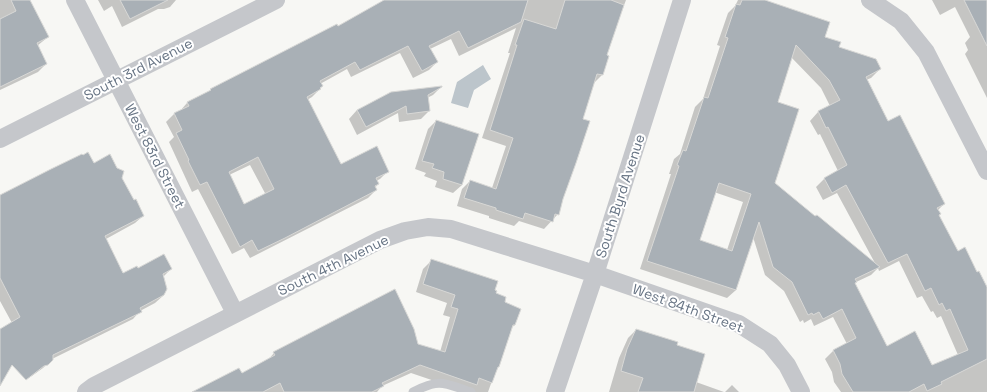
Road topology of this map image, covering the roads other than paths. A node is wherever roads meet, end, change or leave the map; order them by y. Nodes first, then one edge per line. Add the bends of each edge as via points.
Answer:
1 (75, 0) edge
2 (276, 0) edge
3 (682, 0) edge
4 (870, 0) edge
5 (116, 80) junction
6 (0, 139) edge
7 (987, 171) edge
8 (595, 274) junction
9 (235, 313) junction
10 (86, 392) edge
11 (413, 392) edge
12 (471, 392) edge
13 (555, 392) edge
14 (801, 392) edge

1 - 5 street, West 83rd Street
2 - 5 street, South 3rd Avenue
3 - 8 street, South Byrd Avenue
4 - 7 street via 901,21 926,52
5 - 6 street, South 3rd Avenue
5 - 9 street, West 83rd Street
8 - 9 street, South 4th Avenue via 451,229 428,227 380,240
8 - 13 street, South Byrd Avenue
8 - 14 street, West 84th Street via 739,324 770,344 787,365
9 - 10 street, South 4th Avenue
11 - 12 lane via 427,385 442,383

